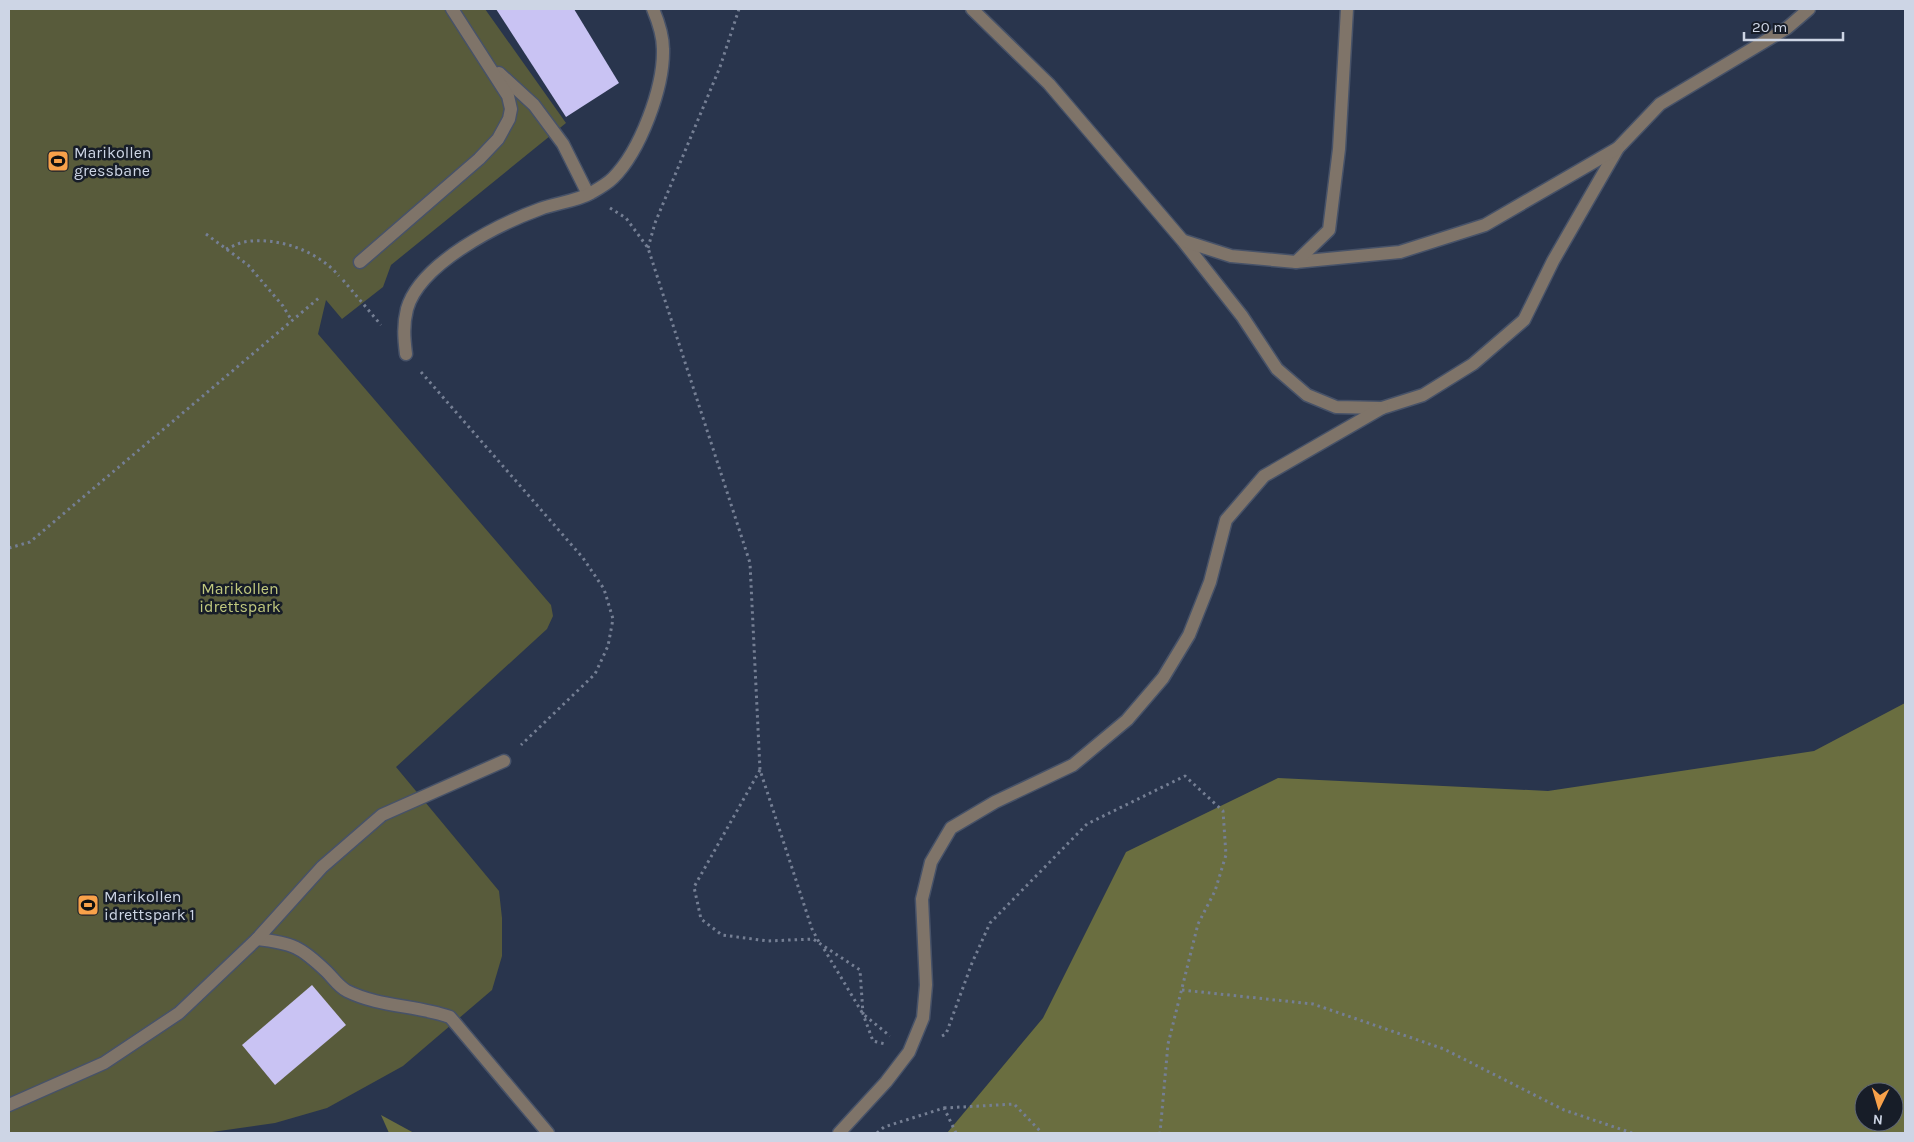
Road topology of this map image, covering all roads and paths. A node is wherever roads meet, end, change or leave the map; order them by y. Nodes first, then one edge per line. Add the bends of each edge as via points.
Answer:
1 (452, 9) edge
2 (653, 9) edge
3 (739, 9) edge
4 (972, 9) edge
5 (1346, 9) edge
6 (1808, 9) edge
7 (486, 62) junction
8 (1618, 148) junction
9 (588, 194) junction
10 (206, 234) dead end
11 (1184, 242) junction
12 (648, 248) junction
13 (226, 249) junction
14 (360, 262) dead end
15 (1296, 262) junction
16 (320, 297) dead end
17 (292, 321) junction
18 (406, 354) junction
19 (1382, 408) junction
20 (9, 548) edge
21 (504, 761) joint
22 (760, 770) junction
23 (257, 939) junction
24 (1182, 990) junction
25 (862, 1014) junction
26 (909, 1052) junction
27 (9, 1105) edge
28 (944, 1108) junction
29 (548, 1133) edge
30 (839, 1133) edge
31 (877, 1133) edge
32 (956, 1133) edge
33 (1042, 1133) edge
34 (1160, 1133) edge
35 (1632, 1133) edge

1 - 7 lane
2 - 9 lane via 663,48 654,108 636,144 613,178
3 - 12 path via 720,67 654,224
4 - 11 lane via 1049,84
5 - 15 lane via 1339,149 1329,230
6 - 8 lane via 1787,28 1660,104
7 - 9 lane via 534,105 563,144
7 - 14 lane via 508,96 511,109 504,132 478,159
8 - 15 lane via 1485,224 1400,252
8 - 19 lane via 1553,261 1524,320 1473,364 1423,395
9 - 12 path via 626,218
9 - 18 lane via 506,222 456,252 420,284 408,307 403,331
10 - 13 path
11 - 15 lane via 1231,256
11 - 19 lane via 1242,316 1277,369 1307,396 1336,407
12 - 22 path via 750,563
13 - 17 path via 248,265
13 - 18 path via 244,242 263,242 288,245 317,256 331,266
16 - 17 path
17 - 20 path via 30,542
18 - 21 path via 583,558 604,589 613,619 608,646 595,674
19 - 26 lane via 1264,476 1226,520 1210,582 1189,635 1162,678 1127,720 1073,765 995,802 951,828 931,862 922,899 926,985 923,1018
21 - 23 lane via 382,815 322,866
22 - 25 path via 812,929
22 - 25 path via 694,888 701,919 722,935 768,941 812,940 860,970
23 - 27 lane via 179,1013 104,1063
23 - 29 lane via 284,942 305,951 344,990 372,1001 430,1010 450,1017
24 - 26 path via 1198,924 1215,891 1226,855 1223,810 1186,776 1087,824 990,923 946,1034
24 - 34 path via 1168,1044
24 - 35 path via 1314,1004 1444,1049 1564,1110
25 - 26 path
25 - 26 path via 873,1041
26 - 30 lane
28 - 31 path via 884,1127
28 - 32 path
28 - 33 path via 1014,1104

